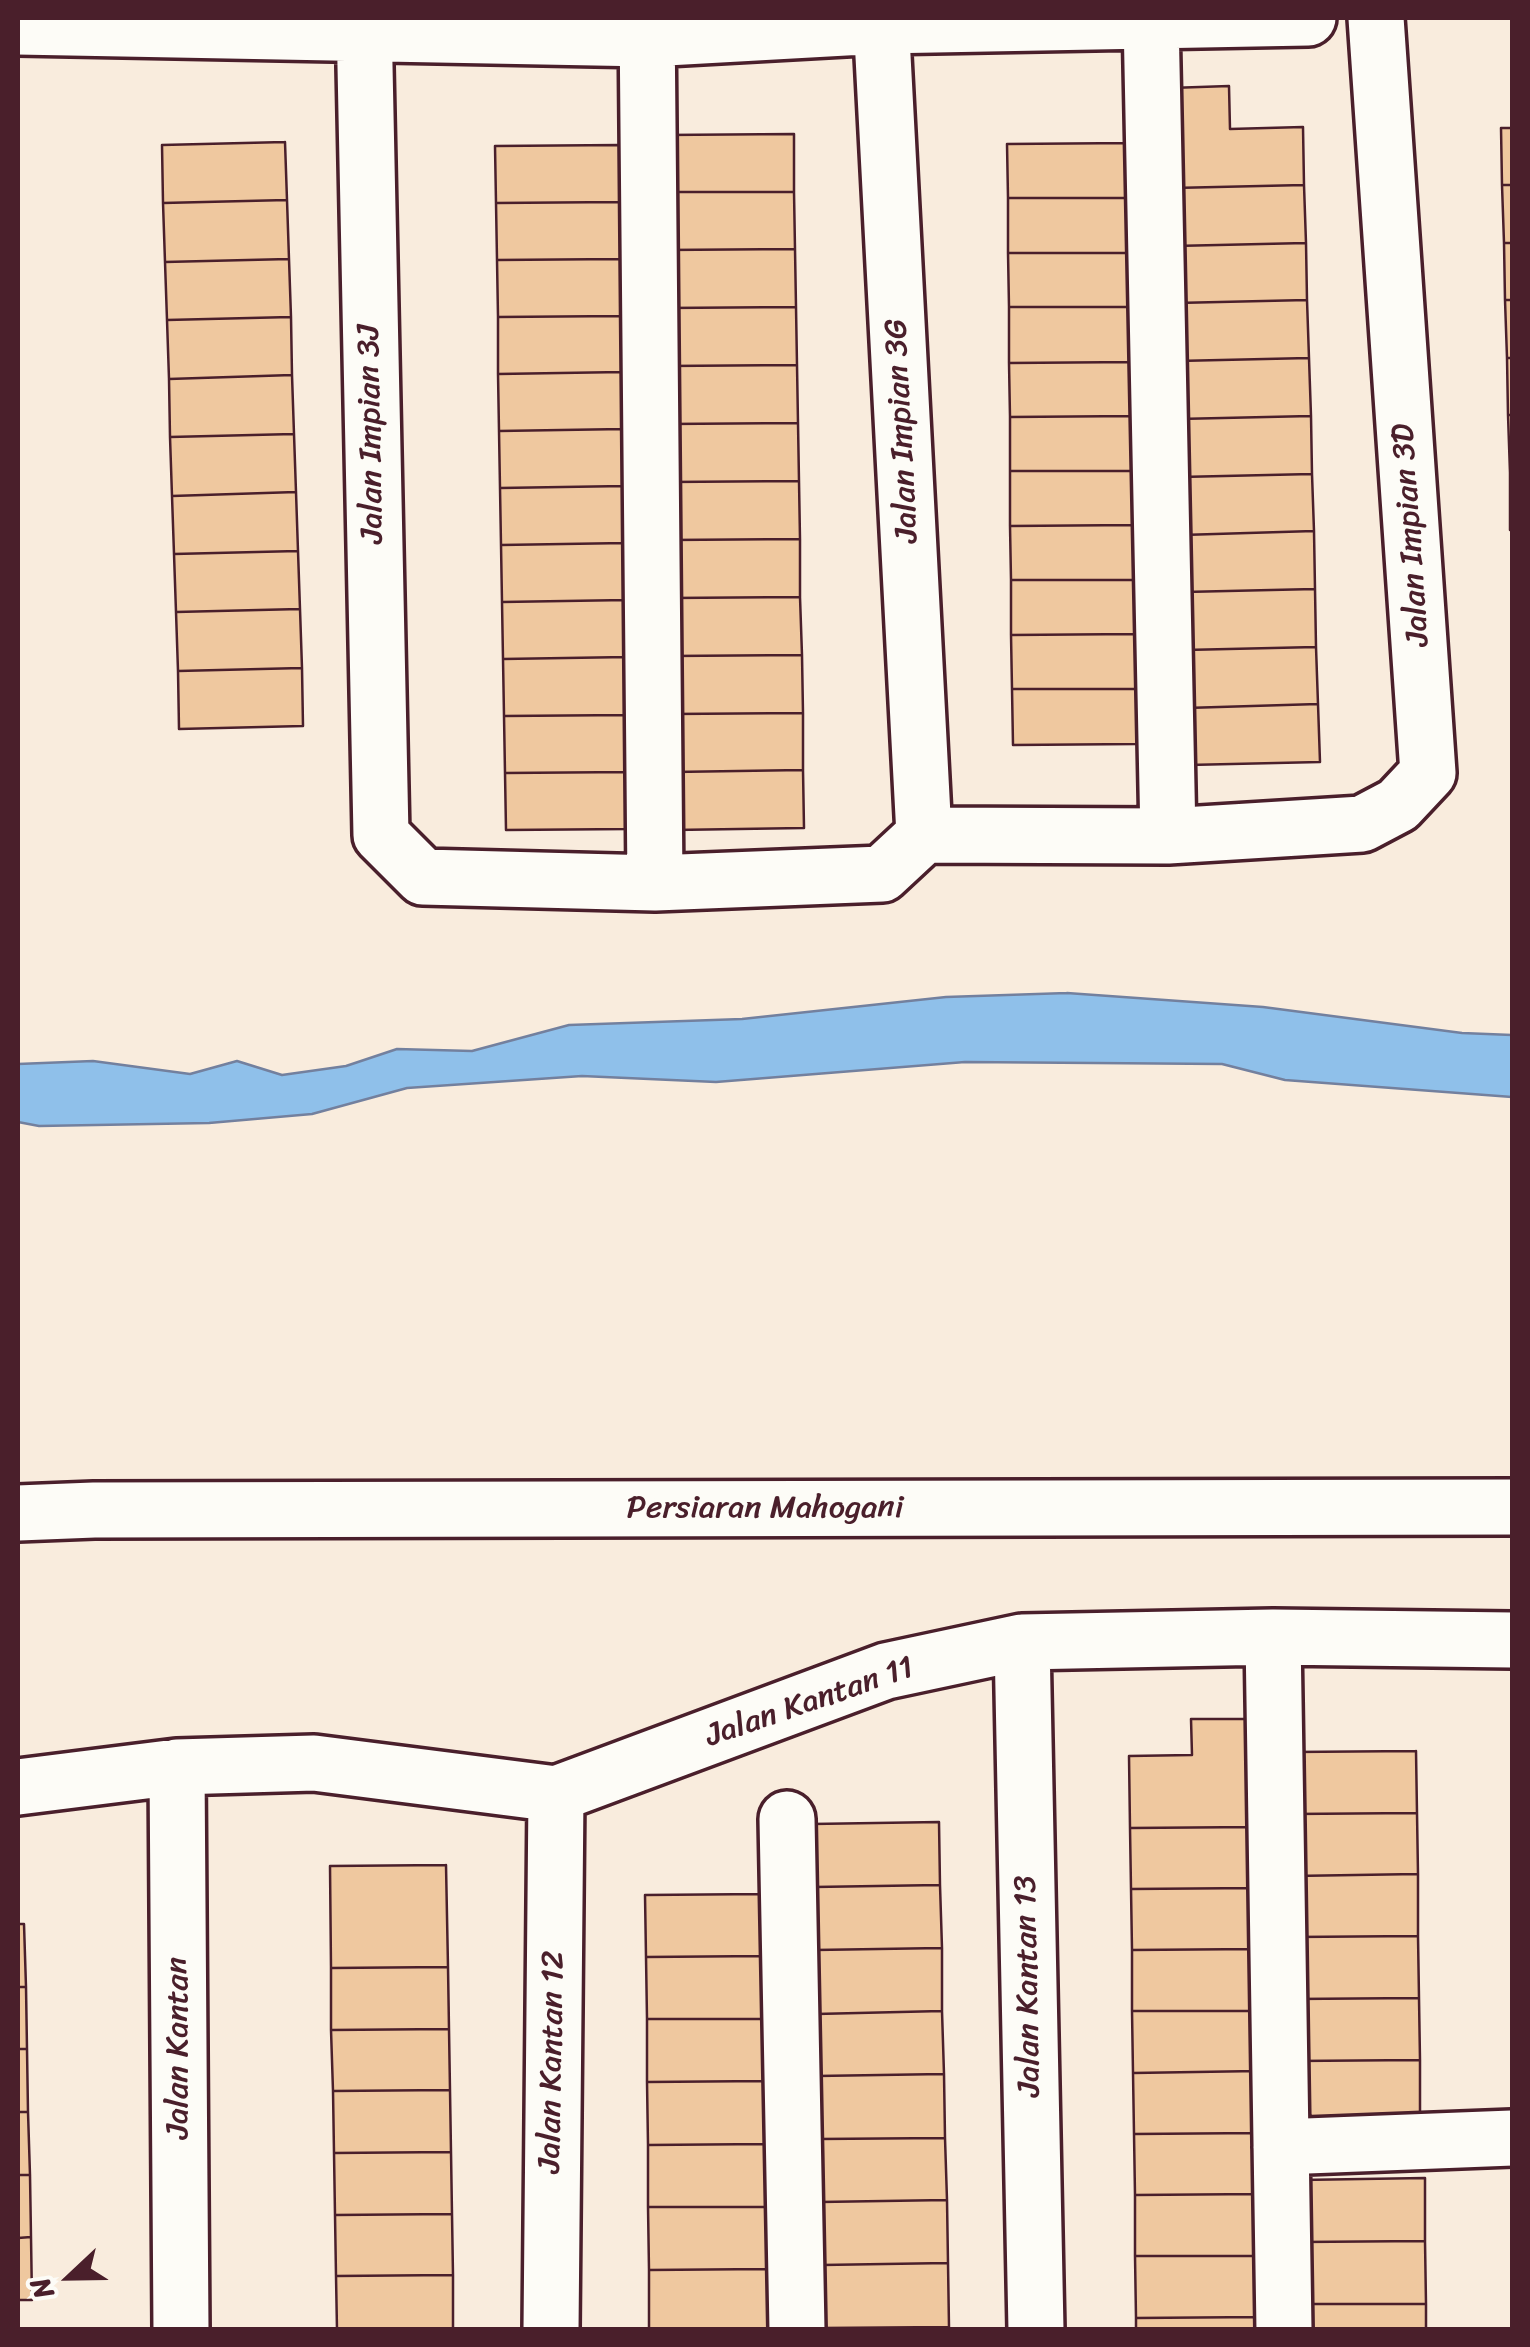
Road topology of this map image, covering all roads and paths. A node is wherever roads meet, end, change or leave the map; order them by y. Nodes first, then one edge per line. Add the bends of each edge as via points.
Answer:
1 (1308, 18) edge
2 (1376, 18) edge
3 (1151, 20) edge
4 (881, 22) edge
5 (364, 25) edge
6 (18, 26) edge
7 (648, 28) edge
8 (924, 835) junction
9 (1168, 836) junction
10 (655, 884) junction
11 (1512, 1508) edge
12 (18, 1513) edge
13 (1273, 1637) junction
14 (1512, 1640) edge
15 (1022, 1642) junction
16 (177, 1767) junction
17 (18, 1787) edge
18 (556, 1794) junction
19 (787, 1819) dead end
20 (1512, 2138) edge
21 (1281, 2147) junction
22 (181, 2330) edge
23 (550, 2330) edge
24 (797, 2330) edge
25 (1036, 2330) edge
26 (1284, 2330) edge

1 - 3 street
2 - 9 street, Jalan Impian 3D via 1428,773 1398,805 1362,824
3 - 4 street
3 - 9 street
4 - 7 street
4 - 8 street, Jalan Impian 3G
5 - 6 street
5 - 7 street
5 - 10 street, Jalan Impian 3J via 380,835 422,878
7 - 10 street
8 - 9 street
8 - 10 street via 882,874
11 - 12 street, Persiaran Mahogani
13 - 14 street, Jalan Kantan 11
13 - 15 street, Jalan Kantan 11
13 - 21 street
15 - 18 street, Jalan Kantan 11 via 886,1671
15 - 25 street, Jalan Kantan 13
16 - 17 street, Jalan Kantan 11
16 - 18 street, Jalan Kantan 11 via 314,1764
16 - 22 street, Jalan Kantan
18 - 23 street, Jalan Kantan 12
19 - 24 street
20 - 21 street
21 - 26 street

